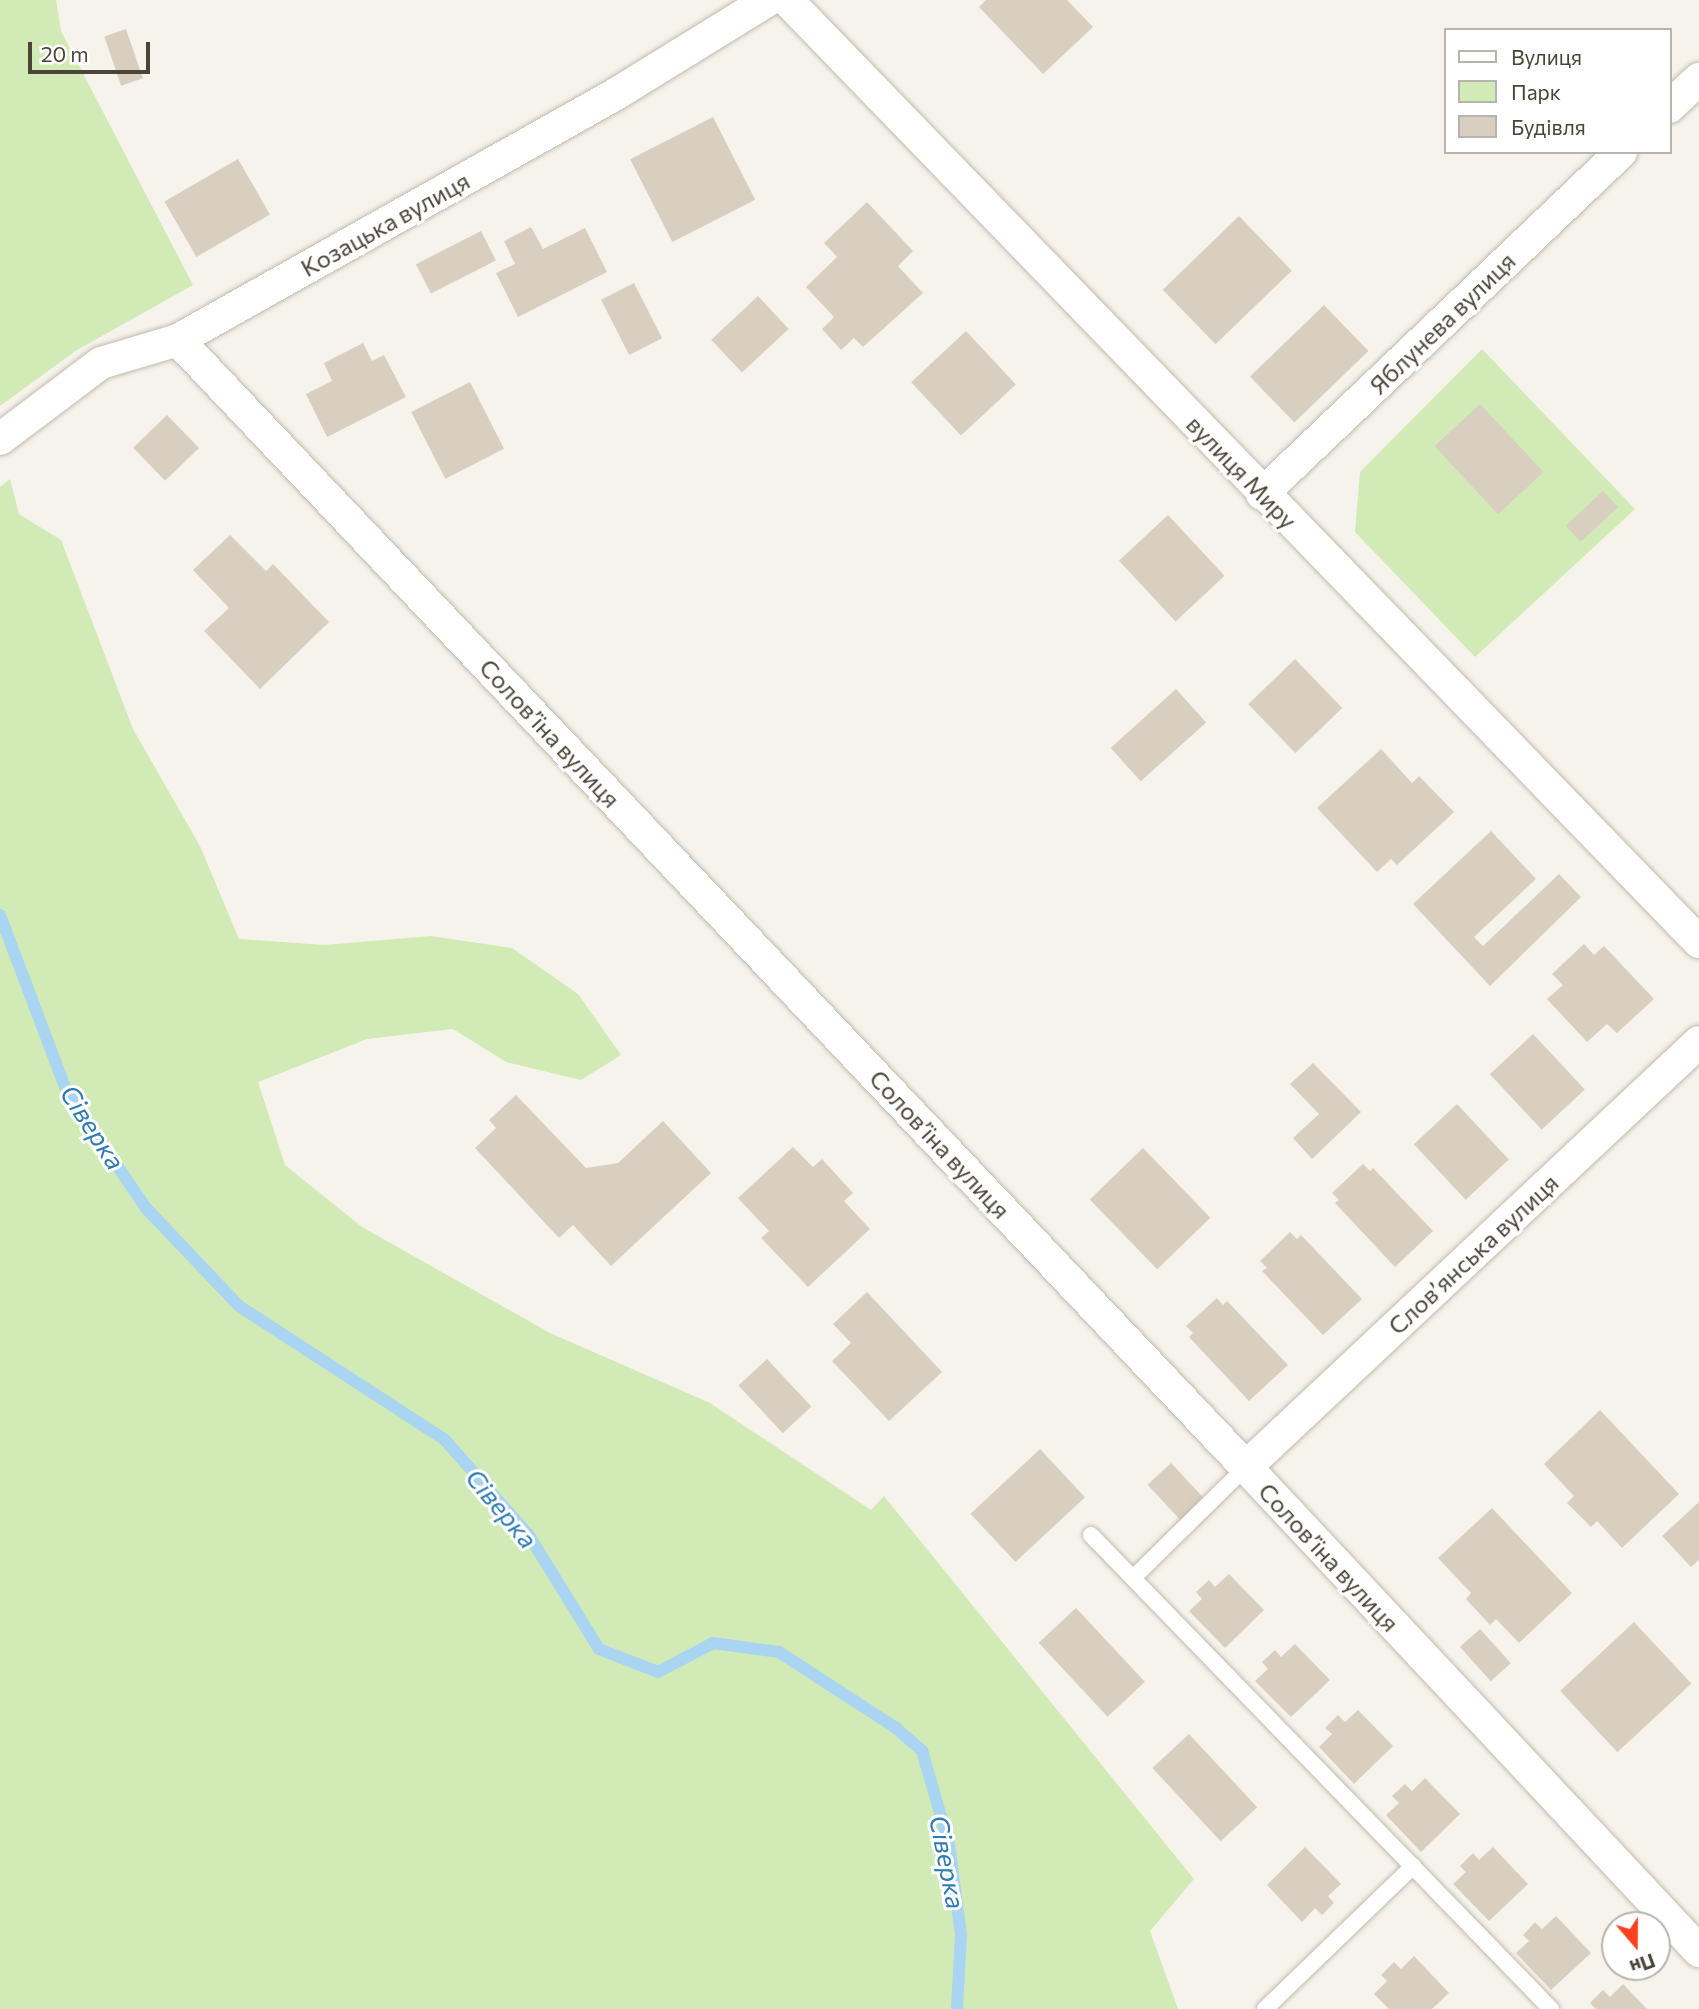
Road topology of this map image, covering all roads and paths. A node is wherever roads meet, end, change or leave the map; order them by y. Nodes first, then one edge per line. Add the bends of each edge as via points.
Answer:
1 (768, 0) edge
2 (786, 0) edge
3 (1699, 79) edge
4 (1671, 105) edge
5 (1620, 154) edge
6 (178, 340) junction
7 (0, 439) edge
8 (1262, 494) junction
9 (1699, 942) edge
10 (1699, 1042) edge
11 (1246, 1467) junction
12 (1091, 1535) dead end
13 (1133, 1578) junction
14 (1413, 1866) junction
15 (1699, 1951) edge
16 (1265, 2009) edge
17 (1551, 2009) edge

1 - 6 street, Козацька вулиця via 616,94
2 - 8 street, вулиця Миру
3 - 4 street
5 - 8 street, Яблунева вулиця
6 - 7 street, Козацька вулиця via 101,363
6 - 11 street, Соловʼїна вулиця
8 - 9 street, вулиця Миру
10 - 11 street, Словʼянська вулиця
11 - 13 lane
11 - 15 street, Соловʼїна вулиця
12 - 13 lane
13 - 14 lane
14 - 16 lane
14 - 17 lane

